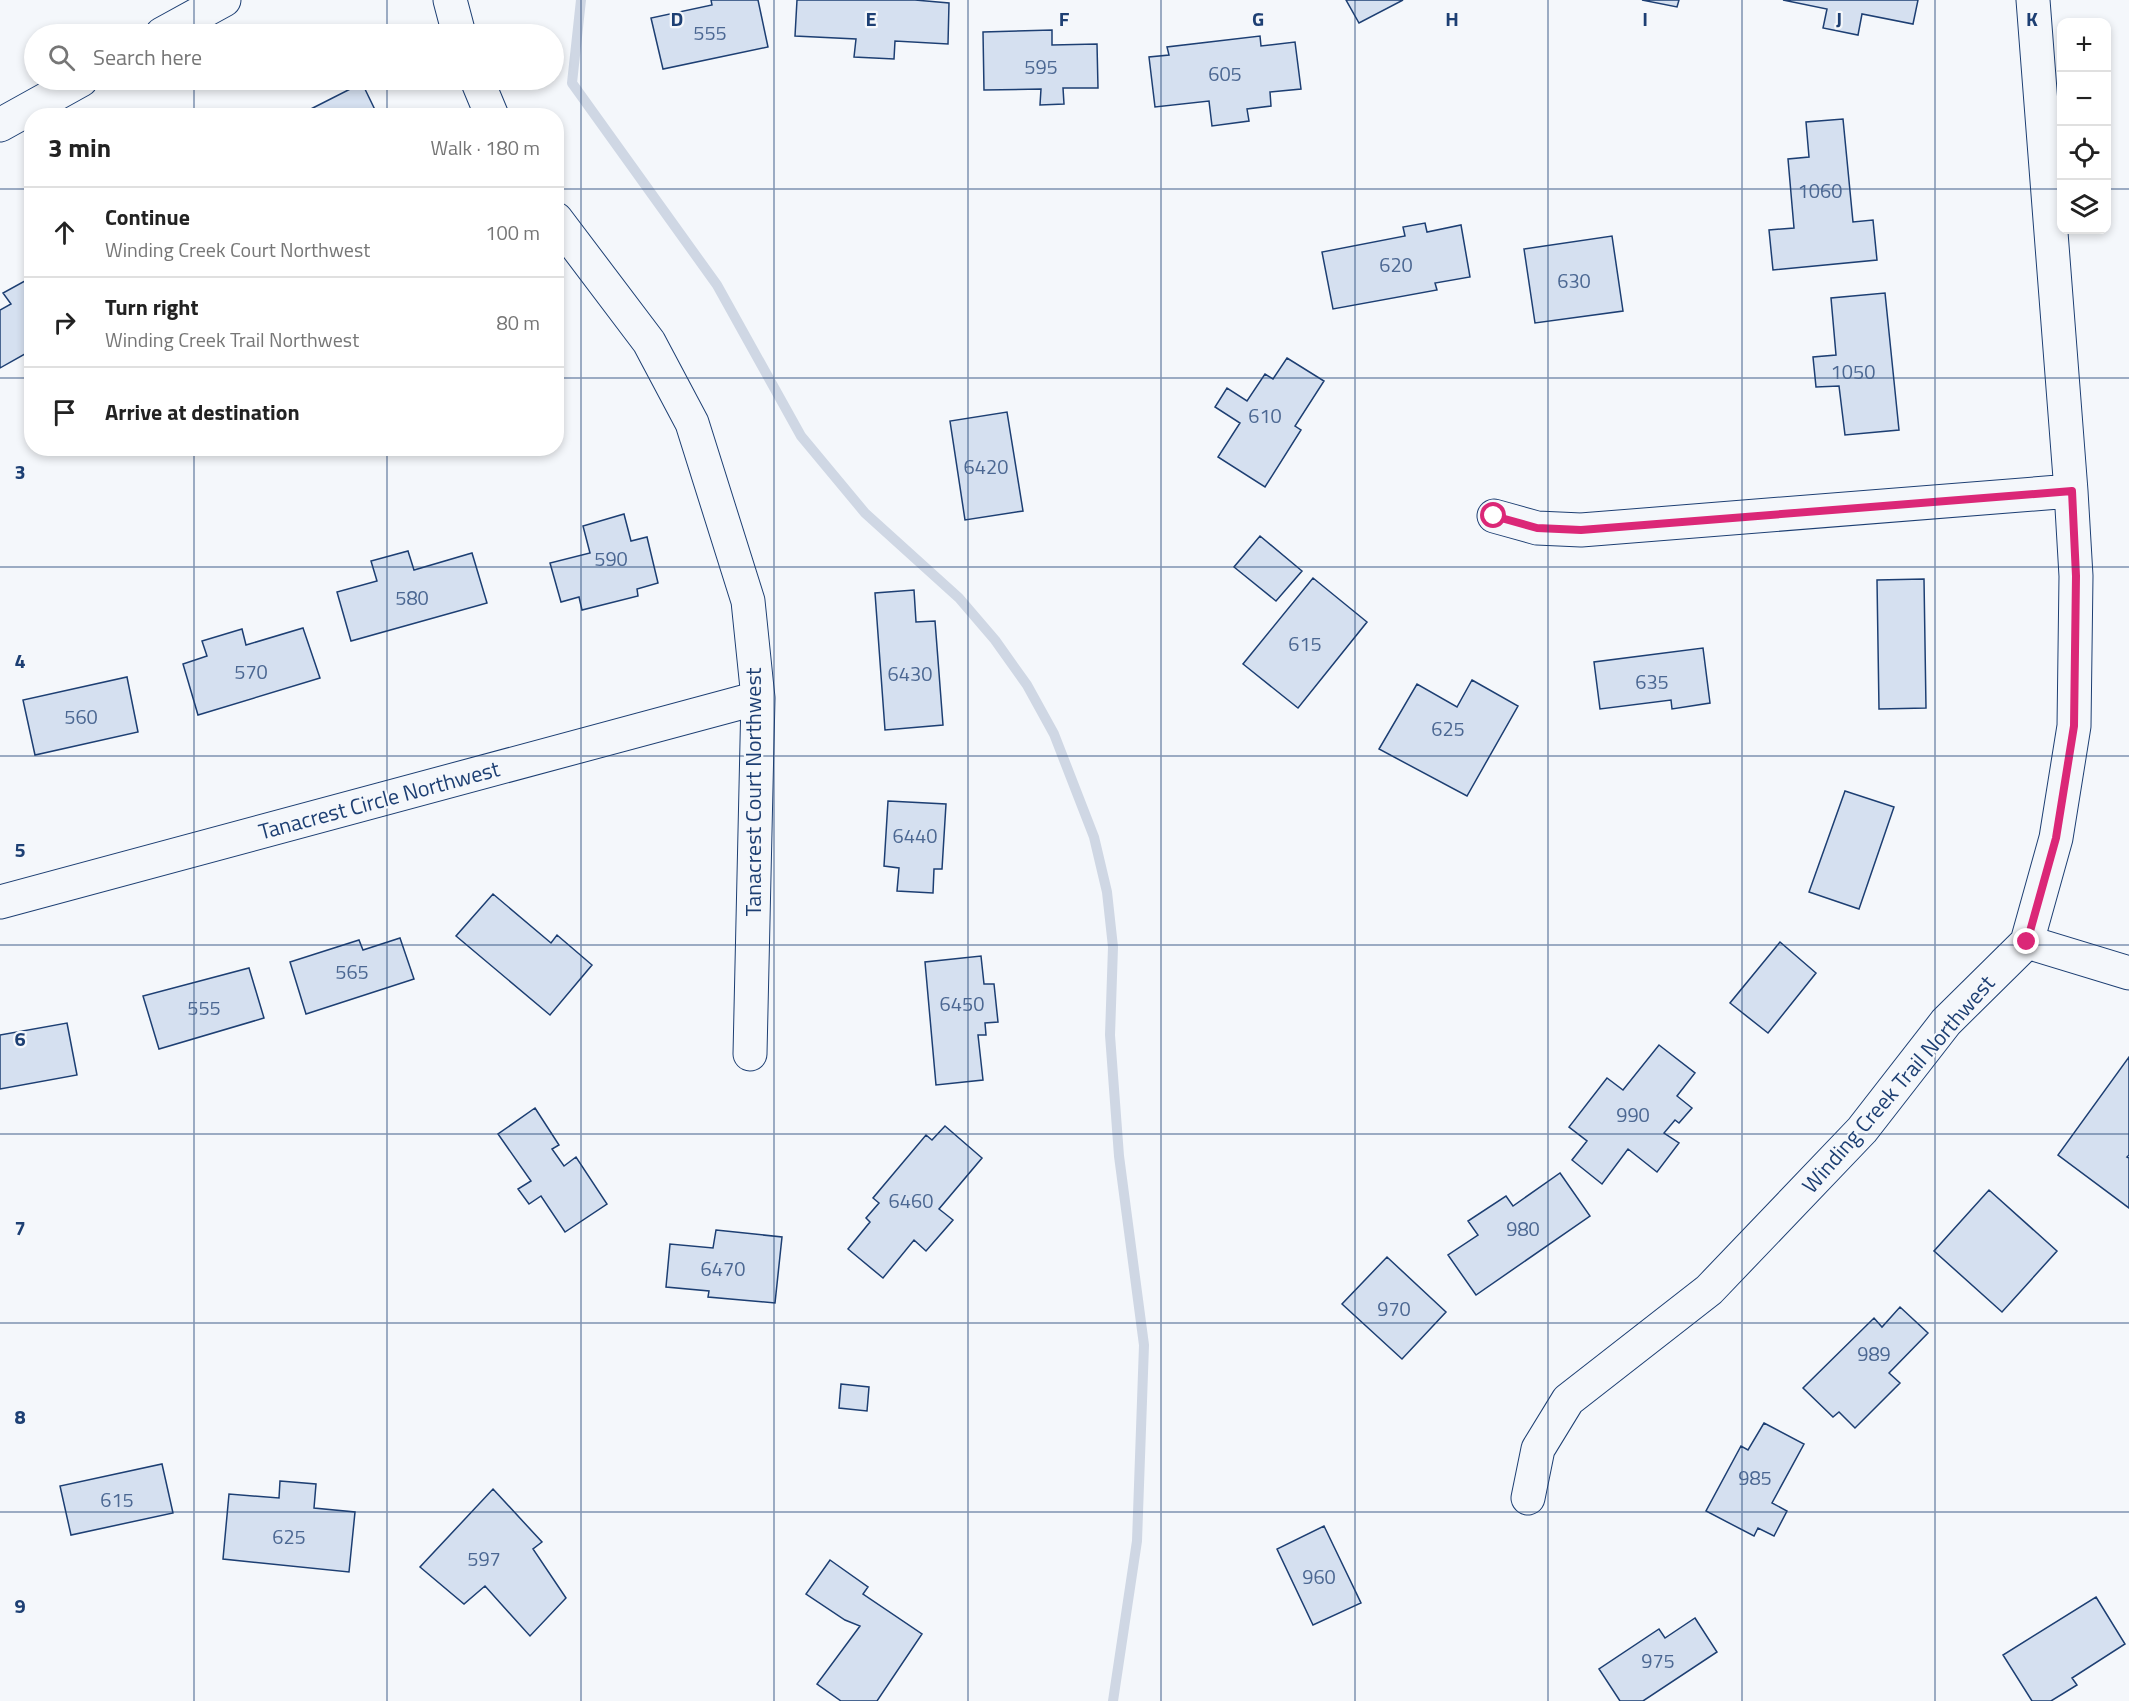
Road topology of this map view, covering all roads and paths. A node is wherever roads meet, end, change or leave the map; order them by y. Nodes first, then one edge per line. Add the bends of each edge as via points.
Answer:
1 (224, 0) edge
2 (450, 0) edge
3 (2033, 0) edge
4 (180, 24) edge
5 (456, 24) edge
6 (63, 90) edge
7 (481, 90) edge
8 (29, 108) edge
9 (489, 108) edge
10 (24, 111) edge
11 (0, 124) edge
12 (564, 230) edge
13 (2072, 491) junction
14 (1494, 516) dead end
15 (758, 698) junction
16 (0, 902) edge
17 (2027, 942) junction
18 (2129, 973) edge
19 (750, 1054) dead end
20 (1528, 1498) dead end

1 - 4 street
2 - 5 street
3 - 13 street, Winding Creek Trail Northwest
6 - 8 street
7 - 9 street
10 - 11 street
12 - 15 street, Tanacrest Court Northwest via 649,342 692,423 748,601
13 - 14 street via 1581,530 1537,528
13 - 17 street, Winding Creek Trail Northwest via 2076,576 2074,726 2056,838
15 - 16 street, Tanacrest Circle Northwest
15 - 19 street, Tanacrest Court Northwest
17 - 18 street
17 - 20 street, Winding Creek Trail Northwest via 1946,1022 1862,1130 1709,1290 1568,1400 1538,1449

